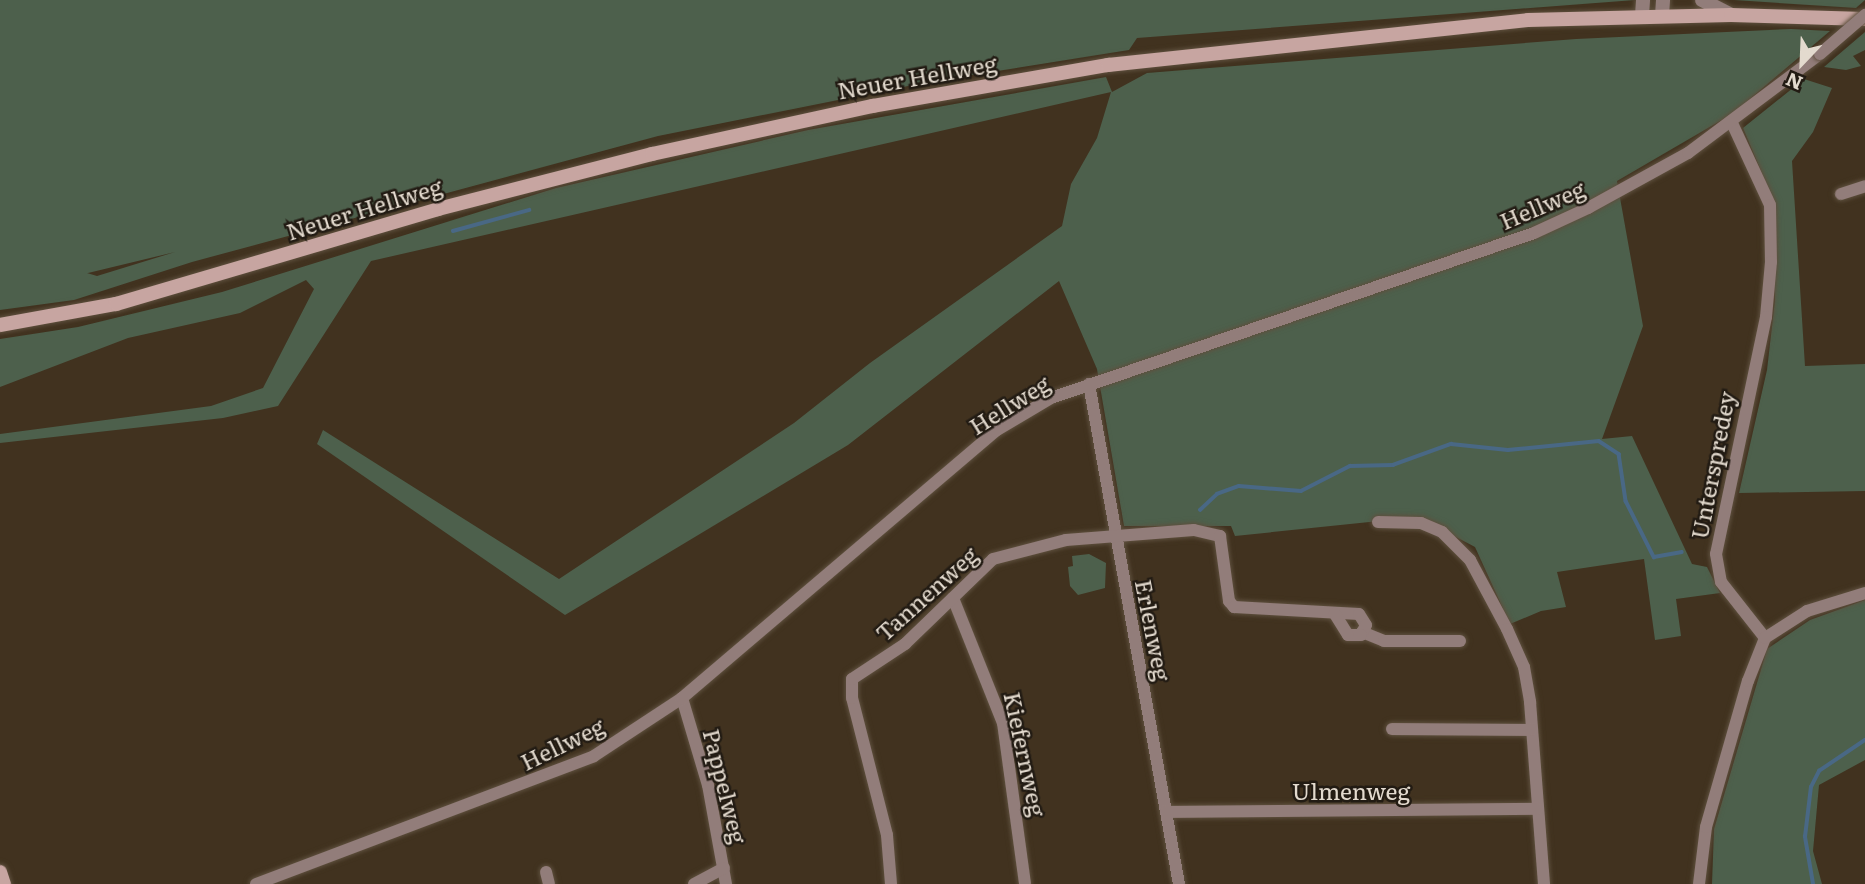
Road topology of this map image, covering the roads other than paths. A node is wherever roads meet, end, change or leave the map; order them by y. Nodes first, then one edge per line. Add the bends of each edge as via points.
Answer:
1 (1643, 0) edge
2 (1702, 0) edge
3 (1662, 7) edge
4 (1642, 15) junction
5 (1731, 15) junction
6 (1865, 17) edge
7 (1732, 123) junction
8 (1865, 186) edge
9 (1841, 194) dead end
10 (0, 325) edge
11 (1089, 384) junction
12 (1378, 522) dead end
13 (1114, 533) junction
14 (1865, 593) edge
15 (953, 598) junction
16 (1765, 638) junction
17 (1460, 641) dead end
18 (682, 698) junction
19 (1392, 729) dead end
20 (1531, 730) junction
21 (1537, 809) junction
22 (1166, 812) junction
23 (724, 868) junction
24 (0, 873) edge
25 (264, 882) edge
26 (4, 884) edge
27 (695, 884) edge
28 (726, 884) edge
29 (891, 884) edge
30 (1025, 884) edge
31 (1179, 884) edge
32 (1544, 884) edge
33 (1699, 884) edge

1 - 4 street
2 - 5 street
3 - 4 main road, Neuer Hellweg
3 - 5 main road, Neuer Hellweg
4 - 10 main road, Neuer Hellweg via 1528,20 1229,49 873,106 652,154 438,209 116,304
5 - 6 main road, Neuer Hellweg
6 - 7 street, Hellweg, bridge
7 - 11 street, Hellweg via 1640,182 1534,233
7 - 16 street, Unterspredey via 1770,205 1771,262 1766,317 1716,554 1721,582
8 - 9 street
11 - 13 street, Erlenweg
11 - 18 street, Hellweg via 1051,398 997,430
12 - 20 street via 1421,523 1441,532 1470,560 1524,667
13 - 15 street, Tannenweg via 1013,550 993,559
13 - 17 street, Tannenweg via 1194,530 1220,536 1228,601 1234,607 1359,614 1366,625 1362,632 1384,641
13 - 22 street, Erlenweg
14 - 16 street via 1807,611
15 - 29 street, Tannenweg via 905,644 852,679 852,698 887,835
15 - 30 street, Kiefernweg via 1003,723
16 - 33 street via 1706,827
18 - 23 street, Pappelweg via 708,785
18 - 25 street, Hellweg via 594,757
19 - 20 street
20 - 21 street
21 - 22 street, Ulmenweg
21 - 32 street
22 - 31 street, Erlenweg
23 - 27 street
23 - 28 street, Pappelweg
24 - 26 main road

